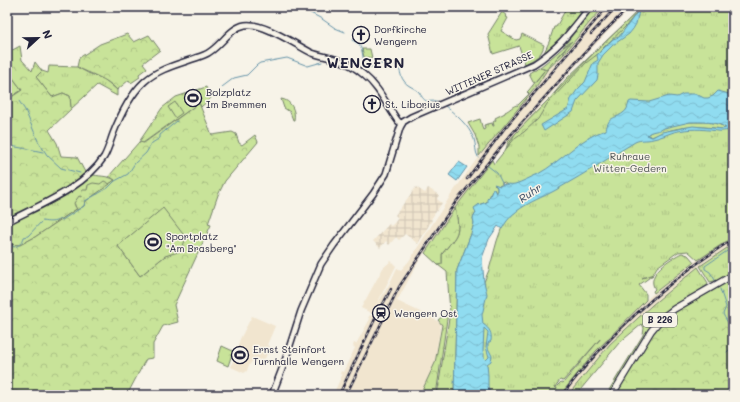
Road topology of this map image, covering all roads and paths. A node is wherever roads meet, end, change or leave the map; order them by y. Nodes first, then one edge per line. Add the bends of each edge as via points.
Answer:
1 (590, 7) edge
2 (402, 124) junction
3 (7, 222) edge
4 (733, 275) edge
5 (272, 395) edge
6 (612, 395) edge

1 - 2 main road, WITTENER STRASSE via 564,40 548,55 521,70 408,118
2 - 3 main road via 366,76 343,61 313,53 258,26 248,25 238,28 210,52 158,72 144,82 120,117 104,157 87,175 69,189
2 - 5 main road via 383,179 321,264 301,311
4 - 6 main road, B 226 via 661,319

